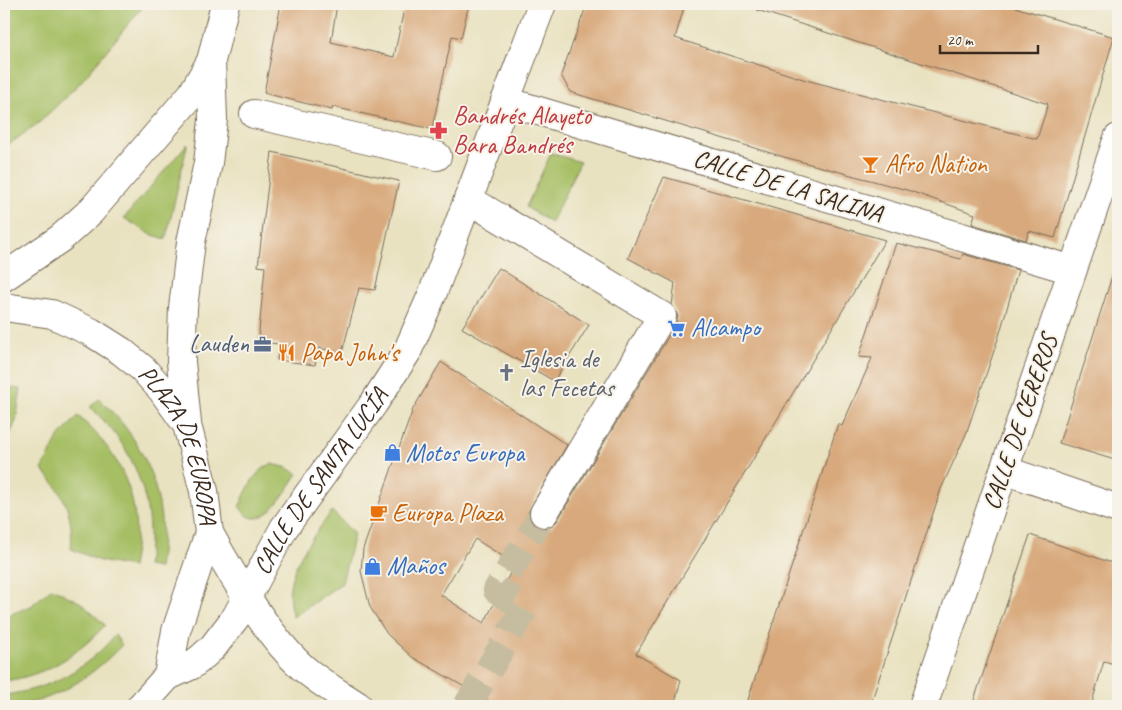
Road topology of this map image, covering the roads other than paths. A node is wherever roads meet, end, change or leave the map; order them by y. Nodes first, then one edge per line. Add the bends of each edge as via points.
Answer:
1 (225, 4) edge
2 (542, 4) edge
3 (211, 61) junction
4 (505, 101) junction
5 (254, 114) dead end
6 (1118, 138) edge
7 (436, 156) dead end
8 (468, 199) junction
9 (1072, 270) junction
10 (4, 278) edge
11 (4, 306) edge
12 (187, 425) junction
13 (1004, 470) junction
14 (548, 507) tunnel mouth
15 (1118, 509) edge
16 (208, 533) junction
17 (247, 598) junction
18 (168, 676) junction
19 (141, 706) edge
20 (358, 706) edge
21 (923, 706) edge

1 - 3 street
2 - 4 street, CALLE DE SANTA LUCÍA
3 - 10 street via 192,94 91,211 61,238
3 - 12 street via 213,120 208,163 191,242 183,316 182,362
4 - 8 street, CALLE DE SANTA LUCÍA
4 - 9 street, CALLE DE LA SALINA
5 - 7 street
6 - 9 street, CALLE DE CEREROS
8 - 14 street via 662,316
8 - 17 street, CALLE DE SANTA LUCÍA via 407,352 284,528
9 - 13 street, CALLE DE CEREROS
11 - 12 street, PLAZA DE EUROPA via 52,314 91,332 121,351 143,369
12 - 16 street, PLAZA DE EUROPA via 204,491
13 - 15 street
13 - 21 street, CALLE DE CEREROS
16 - 17 street
16 - 18 street, PLAZA DE EUROPA via 176,631
17 - 18 street via 213,648 192,665
17 - 20 street via 303,668
18 - 19 street

